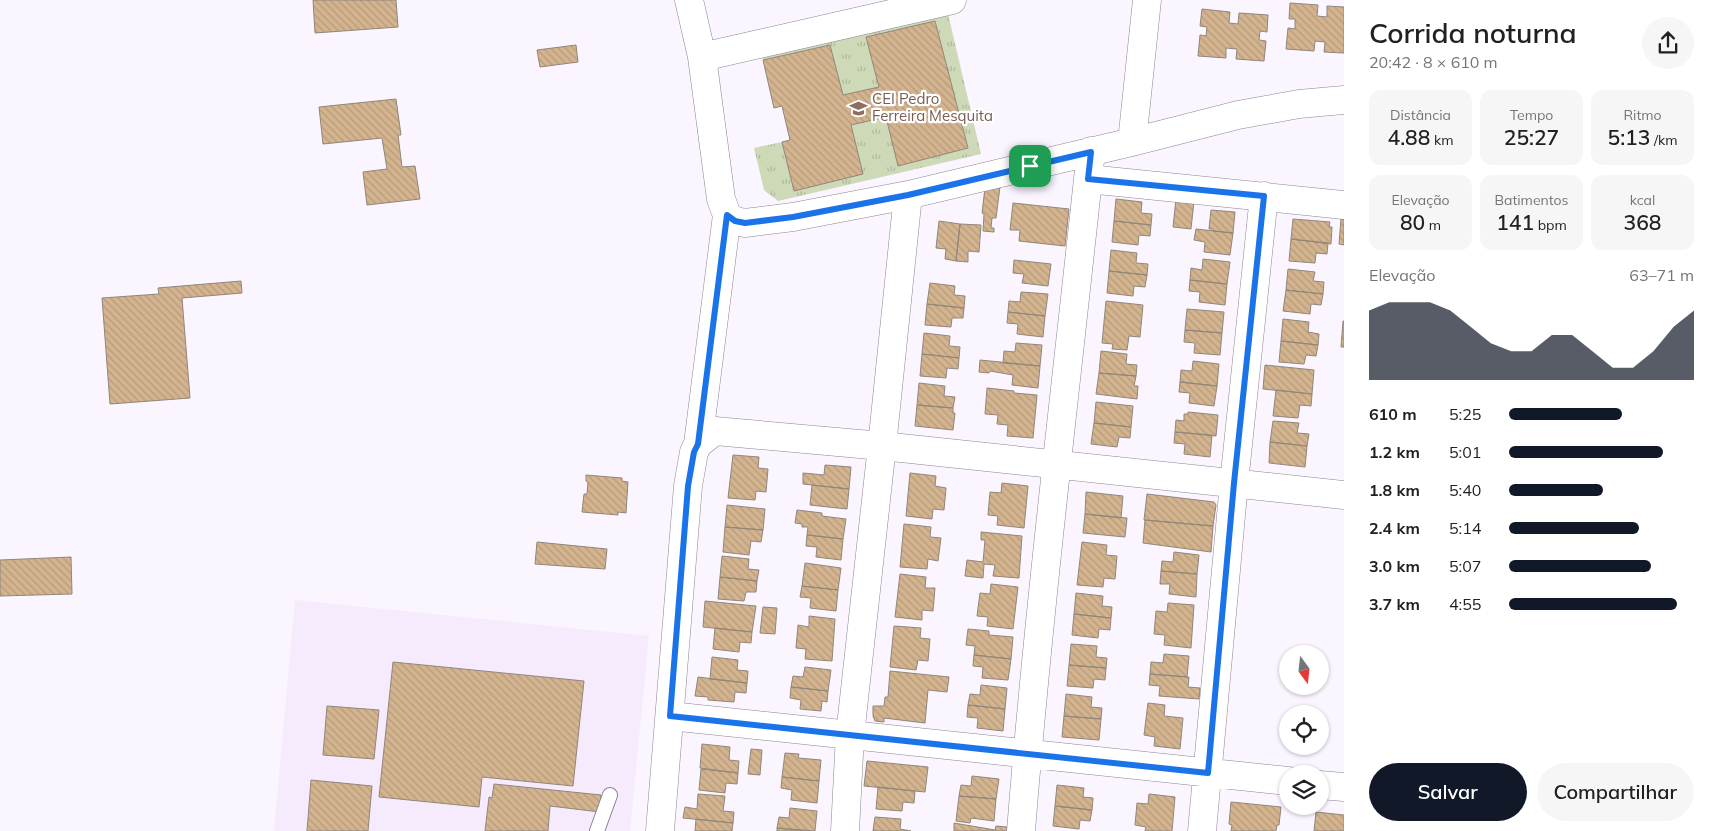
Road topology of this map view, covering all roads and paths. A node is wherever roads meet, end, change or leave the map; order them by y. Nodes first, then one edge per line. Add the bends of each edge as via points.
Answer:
1 (689, 0) edge
2 (952, 0) edge
3 (1147, 0) edge
4 (702, 57) junction
5 (1344, 100) edge
6 (1132, 142) junction
7 (1091, 152) junction
8 (1088, 179) junction
9 (908, 195) junction
10 (1264, 196) junction
11 (1344, 205) edge
12 (727, 215) junction
13 (698, 444) junction
14 (882, 446) junction
15 (1056, 465) junction
16 (1234, 483) junction
17 (1344, 495) edge
18 (670, 716) junction
19 (850, 735) junction
20 (1027, 754) junction
21 (1208, 773) junction
22 (1279, 781) edge
23 (1329, 786) edge
24 (1344, 788) edge
25 (610, 795) dead end
26 (597, 831) edge
27 (660, 831) edge
28 (845, 831) edge
29 (1021, 831) edge
30 (1202, 831) edge

1 - 4 street
2 - 4 street
3 - 6 street
4 - 12 street via 721,199
5 - 6 street via 1238,115
6 - 7 street
7 - 8 street
7 - 9 street
8 - 10 street
8 - 15 street
9 - 12 street via 757,222 735,221
9 - 14 street
10 - 11 street
10 - 16 street
12 - 13 street
13 - 14 street via 714,431
13 - 18 street via 688,486
14 - 15 street
14 - 19 street
15 - 16 street
15 - 20 street
16 - 17 street
16 - 21 street
18 - 19 street
18 - 27 street
19 - 20 street
19 - 28 street
20 - 21 street
20 - 29 street
21 - 22 street
21 - 30 street
23 - 24 street
25 - 26 lane

